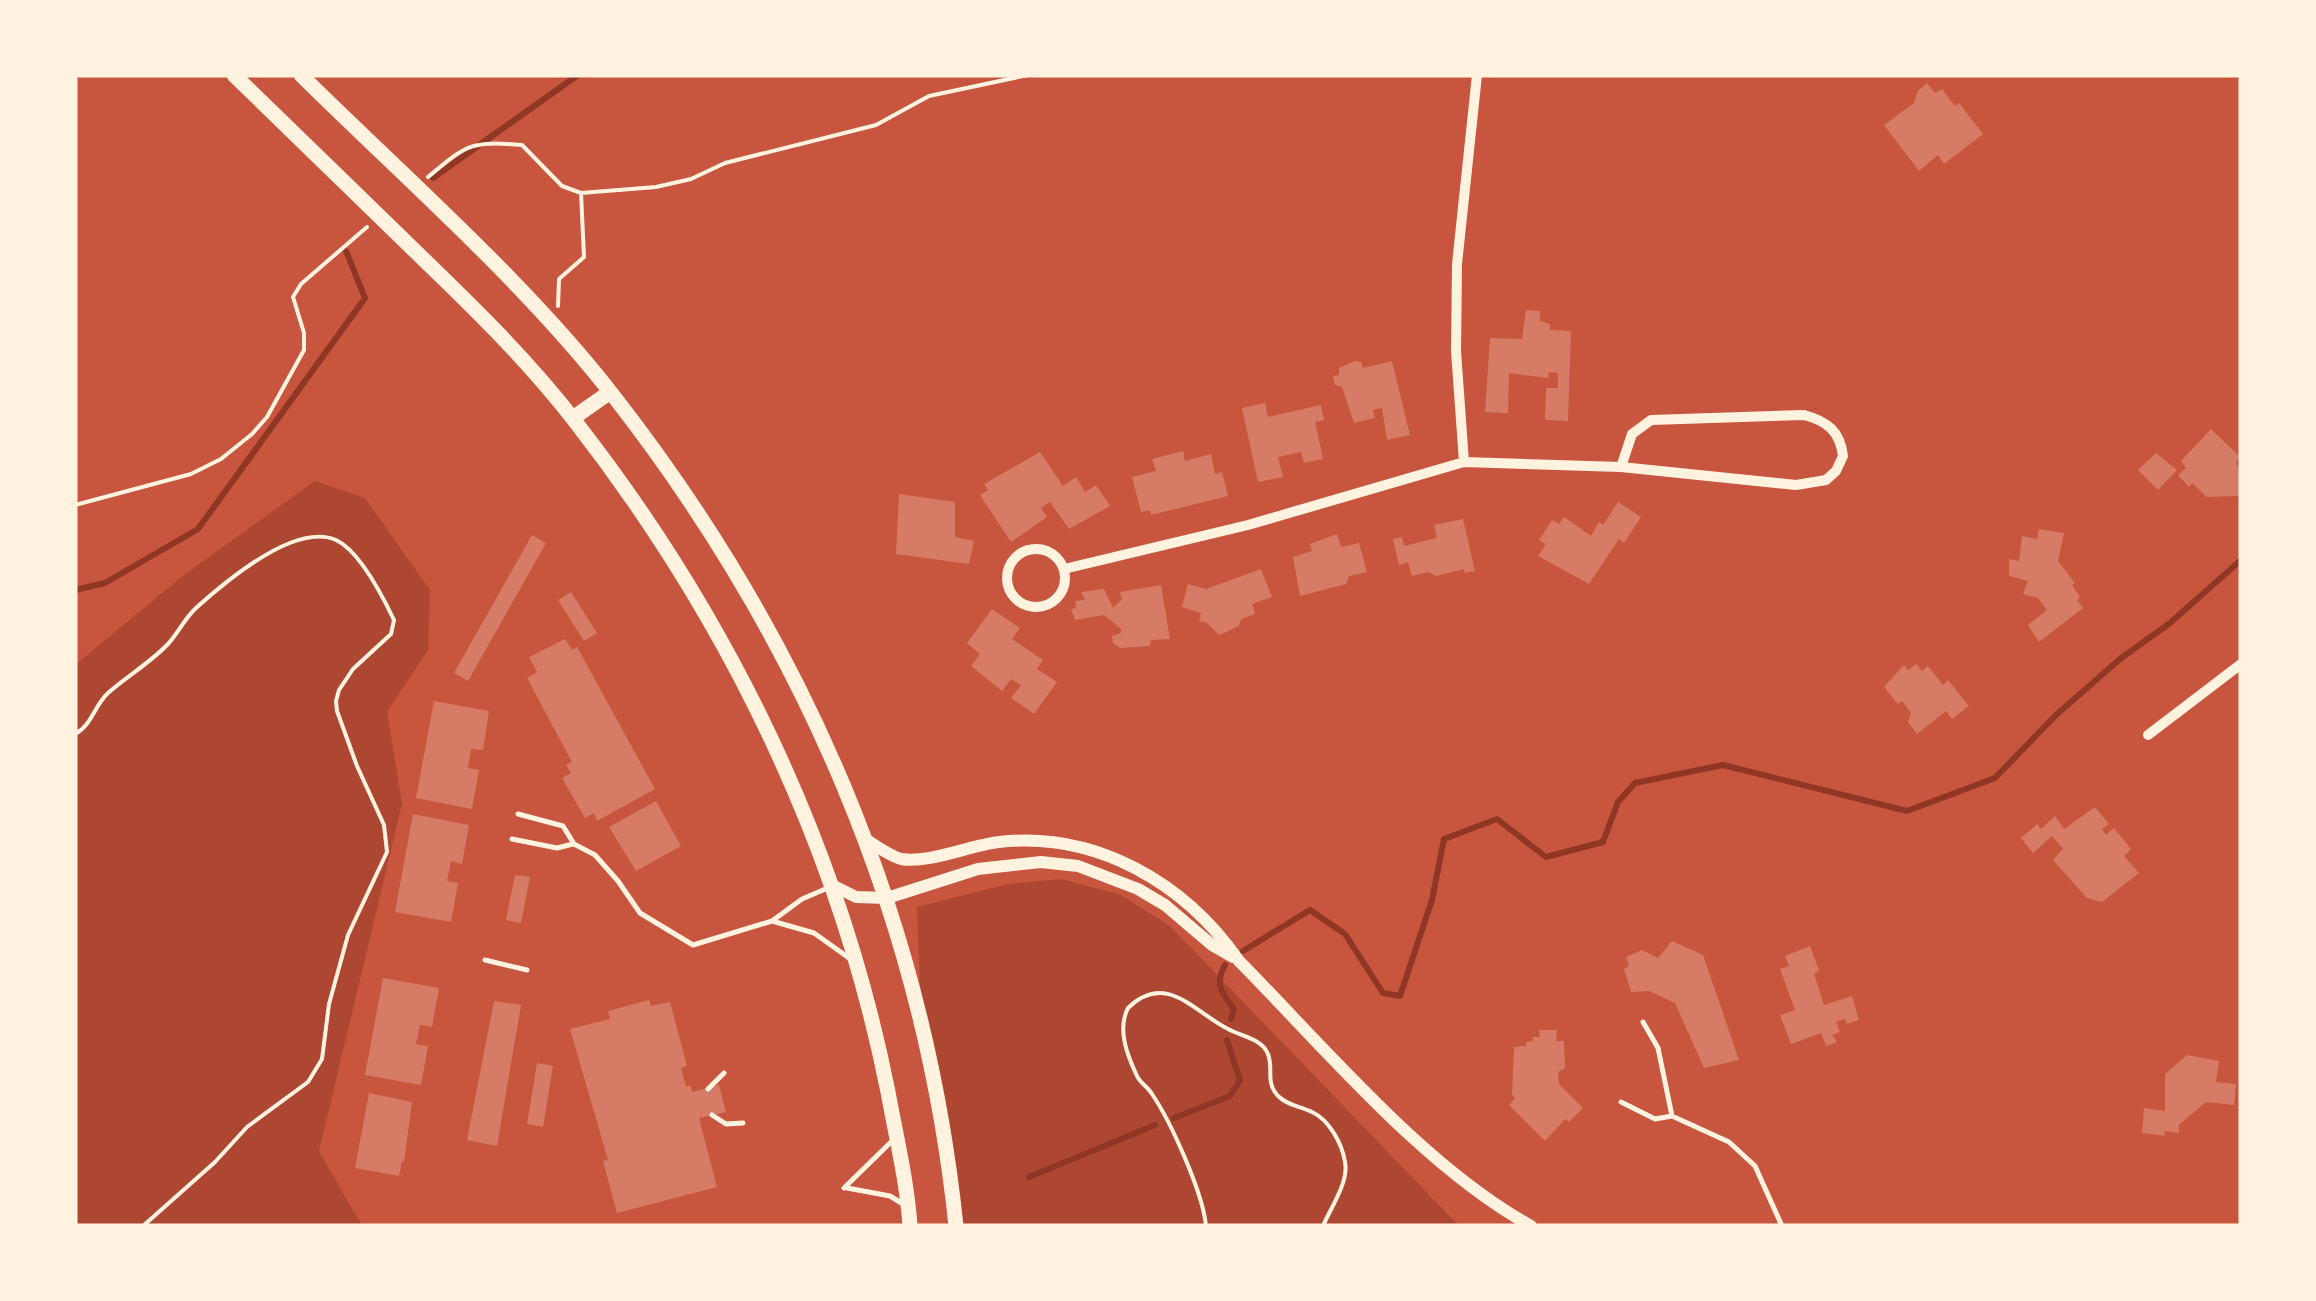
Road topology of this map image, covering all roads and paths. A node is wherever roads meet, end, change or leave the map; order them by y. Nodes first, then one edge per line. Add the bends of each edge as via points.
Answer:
1 (234, 75) edge
2 (301, 75) edge
3 (1028, 75) edge
4 (1478, 75) edge
5 (424, 180) dead end
6 (581, 193) junction
7 (370, 224) dead end
8 (557, 330) junction
9 (610, 392) junction
10 (573, 418) junction
11 (1464, 462) junction
12 (1621, 466) junction
13 (75, 505) edge
14 (1064, 568) junction
15 (2241, 664) edge
16 (75, 734) edge
17 (2148, 735) dead end
18 (518, 814) dead end
19 (512, 839) dead end
20 (868, 841) junction
21 (574, 844) junction
22 (832, 886) junction
23 (887, 898) junction
24 (772, 920) junction
25 (485, 960) dead end
26 (1239, 961) junction
27 (857, 964) junction
28 (527, 970) dead end
29 (1643, 1022) dead end
30 (724, 1074) dead end
31 (708, 1089) dead end
32 (1621, 1102) dead end
33 (712, 1115) dead end
34 (1672, 1116) junction
35 (744, 1124) dead end
36 (896, 1136) junction
37 (909, 1208) junction
38 (143, 1226) edge
39 (910, 1226) edge
40 (956, 1226) edge
41 (1206, 1226) edge
42 (1322, 1226) edge
43 (1531, 1226) edge
44 (1782, 1226) edge

1 - 10 main road via 469,304
2 - 8 main road
3 - 6 path via 929,96 876,125 656,187
4 - 11 street via 1456,264
5 - 6 path via 461,150 489,142 522,146 562,186
6 - 8 path via 584,257 559,278
7 - 13 path via 293,297 304,350 252,434 191,474
8 - 9 main road
9 - 10 main road
9 - 20 main road via 756,606 816,720
10 - 22 main road via 663,542 734,663 809,820
11 - 12 street
11 - 14 street
12 - 12 street via 1814,485 1836,471 1843,456 1835,430 1804,415 1651,420 1632,434
14 - 14 street via 1052,553 1032,548 1009,566 1008,586 1018,601 1045,606 1064,587
15 - 17 street
16 - 38 path via 197,607 247,567 296,540 322,536 348,548 394,620 391,634 353,669 336,700 388,852 348,935 322,1059 308,1082 248,1127
18 - 21 lane via 563,826
19 - 21 lane via 557,848
20 - 23 main road
20 - 26 street via 915,860 999,842 1074,845 1142,870 1187,900
21 - 24 lane via 595,855 640,913 693,945
22 - 23 street via 856,897
22 - 24 lane
22 - 27 main road
23 - 26 street via 978,869 1040,862 1078,866 1138,889
23 - 40 main road via 921,1017
24 - 27 lane via 814,932
25 - 28 lane
26 - 43 street via 1450,1170
27 - 36 main road
29 - 34 lane via 1658,1048
30 - 31 lane
32 - 34 lane via 1656,1119
33 - 35 lane
34 - 44 lane via 1730,1142 1754,1166
36 - 37 main road
36 - 37 lane via 844,1188 890,1196
37 - 39 main road
41 - 42 path via 1193,1176 1122,1036 1128,1008 1146,994 1172,994 1259,1043 1270,1059 1274,1092 1332,1131 1346,1171

